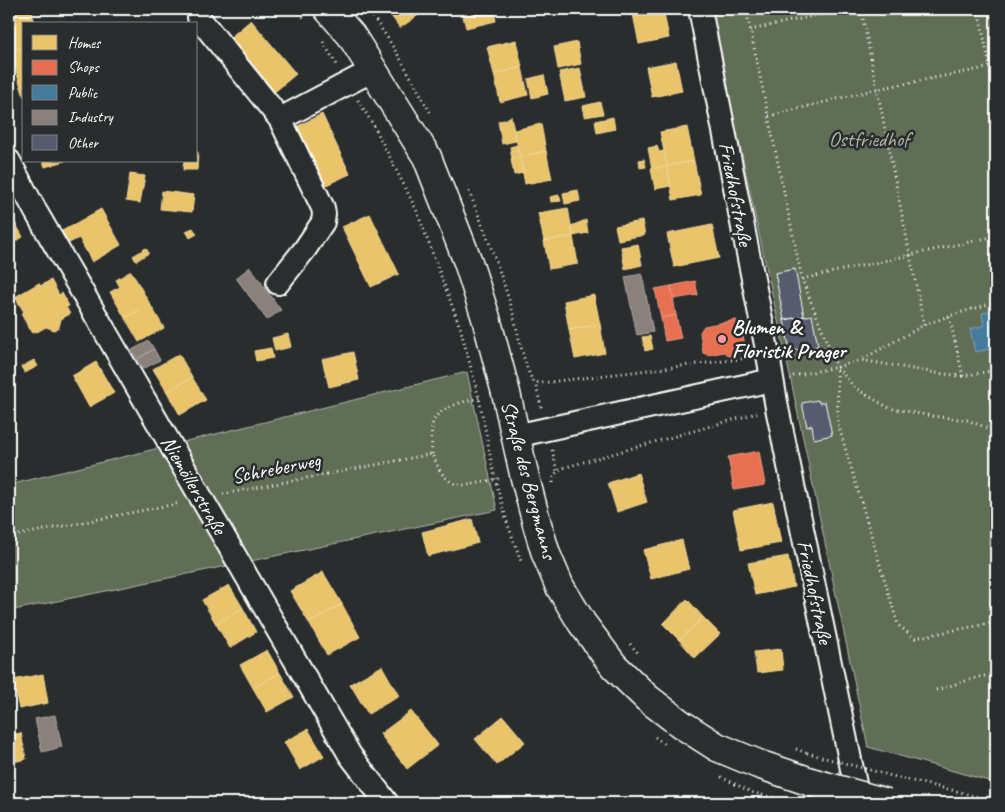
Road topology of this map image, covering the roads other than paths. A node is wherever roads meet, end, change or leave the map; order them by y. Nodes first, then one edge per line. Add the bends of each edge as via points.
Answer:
1 (328, 9) edge
2 (700, 9) edge
3 (199, 18) dead end
4 (373, 70) junction
5 (280, 119) junction
6 (9, 161) edge
7 (278, 283) dead end
8 (772, 380) junction
9 (515, 436) junction
10 (388, 803) edge
11 (859, 803) edge
12 (886, 803) edge

1 - 4 main road, Straße des Bergmanns via 351,34
2 - 8 street, Friedhofstraße
3 - 5 street
4 - 5 street
4 - 9 main road, Straße des Bergmanns via 427,157 468,262 486,318
5 - 7 street via 324,214 323,222
6 - 10 street, Niemöllerstraße via 350,754
8 - 9 street
8 - 11 street, Friedhofstraße
9 - 12 main road, Straße des Bergmanns, bridge via 536,524 560,587 614,666 647,698 717,747 814,783

